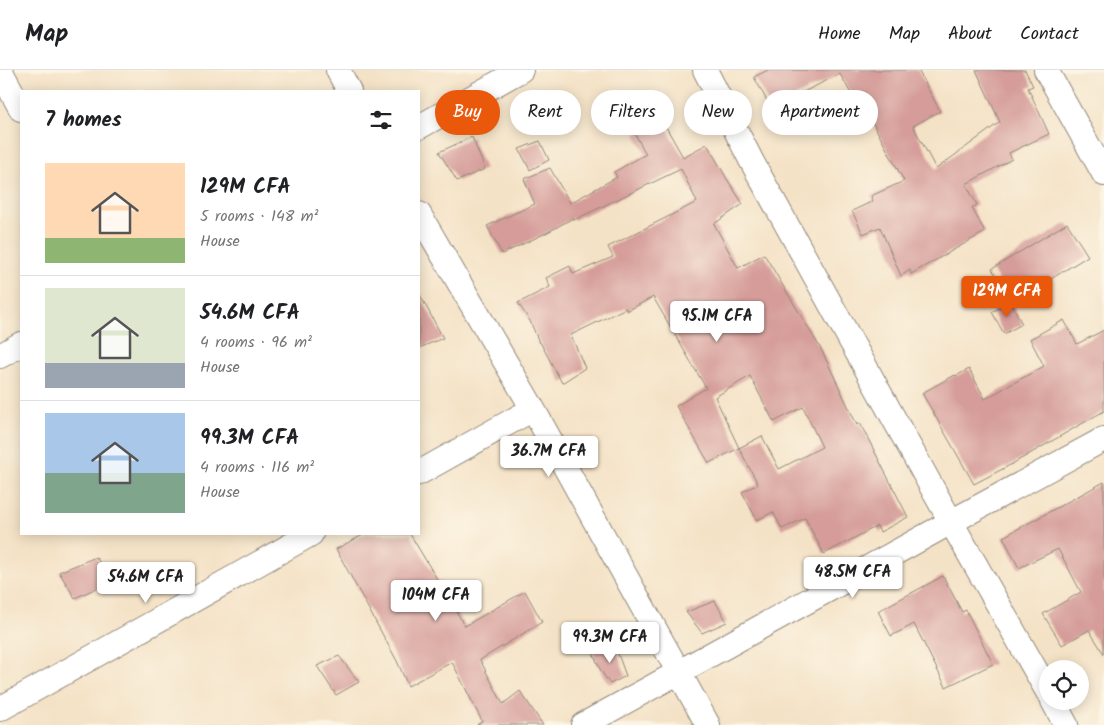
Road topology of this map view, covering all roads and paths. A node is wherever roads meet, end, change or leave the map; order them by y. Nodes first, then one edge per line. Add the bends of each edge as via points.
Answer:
1 (0, 70) edge
2 (338, 70) edge
3 (521, 70) edge
4 (705, 70) edge
5 (1046, 70) edge
6 (348, 90) edge
7 (20, 107) edge
8 (420, 126) edge
9 (1104, 174) edge
10 (420, 216) edge
11 (20, 345) edge
12 (0, 356) edge
13 (533, 409) junction
14 (1104, 440) edge
15 (420, 472) edge
16 (952, 522) junction
17 (309, 535) edge
18 (679, 673) junction
19 (1039, 676) edge
20 (0, 709) edge
21 (1058, 710) edge
22 (583, 725) edge
23 (708, 725) edge
24 (1066, 725) edge

1 - 7 street
2 - 6 street
3 - 8 street
4 - 16 street via 752,162
5 - 9 street
10 - 13 street
11 - 12 street
13 - 15 street
13 - 18 street
14 - 16 street
16 - 18 street
16 - 19 street
17 - 20 street
18 - 22 street
18 - 23 street
21 - 24 street

